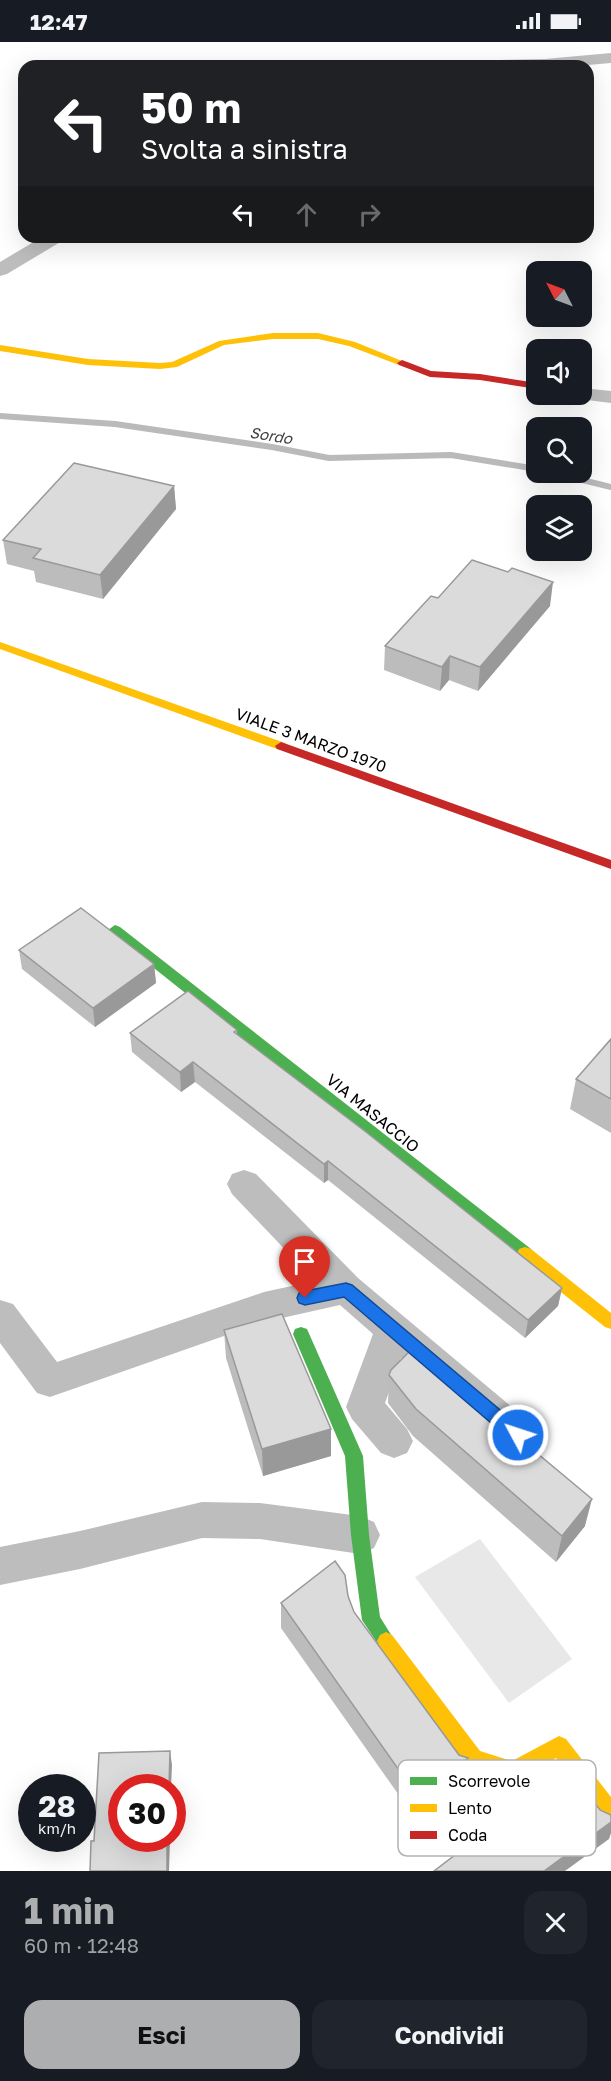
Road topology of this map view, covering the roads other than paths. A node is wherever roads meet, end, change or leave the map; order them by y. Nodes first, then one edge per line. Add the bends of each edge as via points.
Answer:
1 (611, 58) edge
2 (589, 60) edge
3 (45, 243) edge
4 (0, 270) edge
5 (0, 348) edge
6 (526, 384) edge
7 (592, 395) edge
8 (611, 397) edge
9 (0, 645) edge
10 (611, 865) edge
11 (115, 930) dead end
12 (244, 1184) dead end
13 (346, 1290) junction
14 (0, 1315) edge
15 (611, 1322) edge
16 (393, 1329) junction
17 (301, 1334) dead end
18 (518, 1435) edge
19 (394, 1441) dead end
20 (360, 1536) junction
21 (0, 1566) edge
22 (477, 1760) edge
23 (533, 1760) edge
24 (570, 1760) edge
25 (596, 1794) edge
26 (611, 1813) edge

1 - 2 street
3 - 4 street
5 - 6 street via 88,362 160,366 174,365 222,343 273,336 318,336 352,344 430,374
7 - 8 street
9 - 10 street, VIALE 3 MARZO 1970
11 - 15 street, VIA MASACCIO
12 - 13 street
13 - 14 street via 264,1307 50,1381
13 - 16 street
16 - 18 street
16 - 19 street via 365,1407
17 - 20 street via 354,1456
20 - 21 street via 260,1521 202,1520
20 - 22 street via 371,1620
23 - 24 street via 559,1746
25 - 26 street

